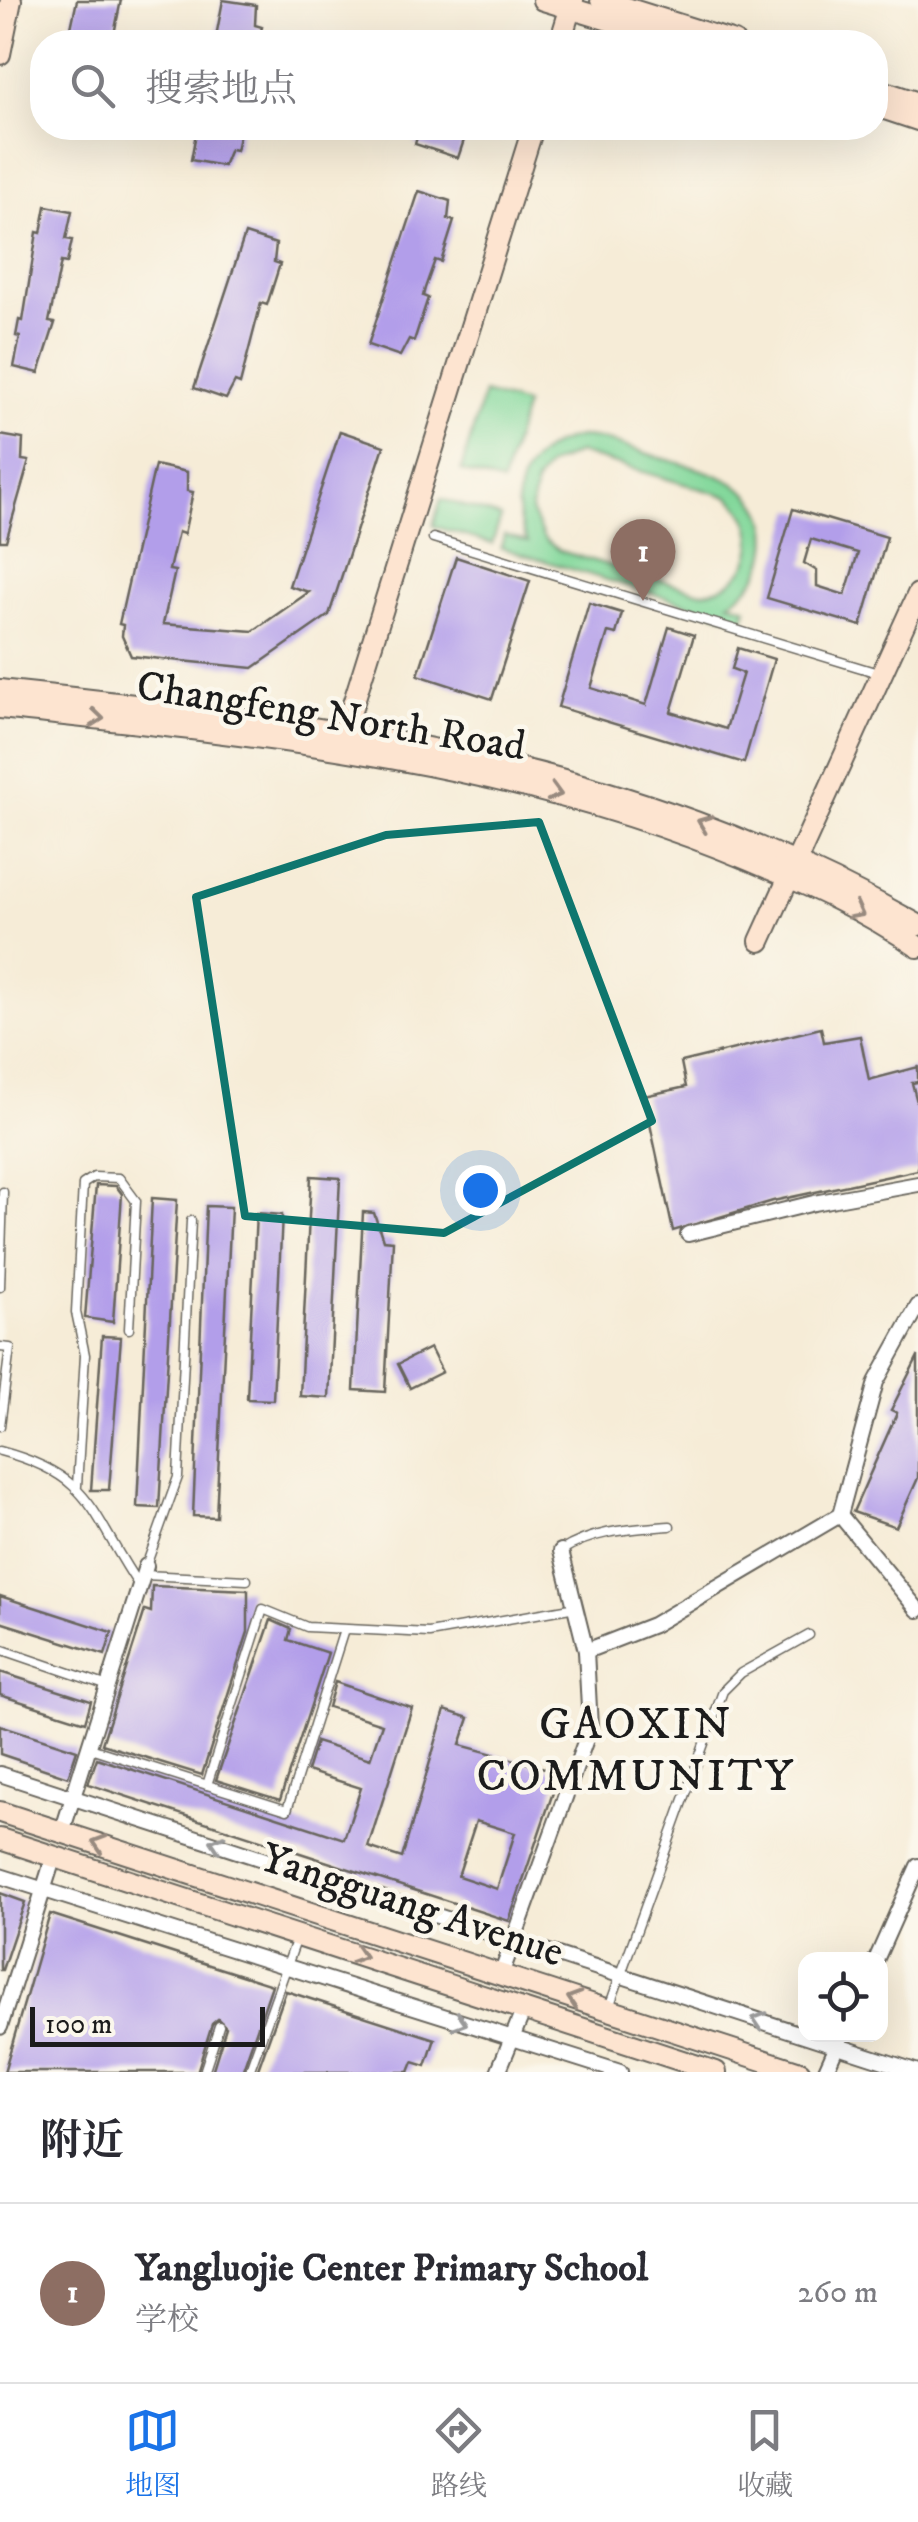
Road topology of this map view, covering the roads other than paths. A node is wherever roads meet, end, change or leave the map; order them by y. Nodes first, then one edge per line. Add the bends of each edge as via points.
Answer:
1 (12, 0) edge
2 (543, 0) edge
3 (602, 0) edge
4 (572, 4) edge
5 (564, 30) edge
6 (647, 30) edge
7 (696, 30) edge
8 (0, 54) edge
9 (888, 93) edge
10 (918, 103) edge
11 (888, 110) edge
12 (918, 120) edge
13 (529, 140) edge
14 (432, 538) dead end
15 (918, 594) edge
16 (918, 623) edge
17 (882, 674) junction
18 (0, 690) edge
19 (0, 708) edge
20 (345, 730) junction
21 (798, 872) junction
22 (918, 926) edge
23 (766, 944) dead end
24 (918, 947) edge
25 (918, 1184) edge
26 (3, 1192) dead end
27 (191, 1221) dead end
28 (688, 1234) dead end
29 (0, 1288) edge
30 (918, 1306) edge
31 (128, 1329) dead end
32 (0, 1346) edge
33 (0, 1426) edge
34 (0, 1451) edge
35 (77, 1486) junction
36 (840, 1514) junction
37 (670, 1526) dead end
38 (561, 1552) joint
39 (143, 1576) junction
40 (247, 1580) dead end
41 (576, 1607) junction
42 (918, 1610) edge
43 (344, 1630) junction
44 (808, 1634) dead end
45 (0, 1648) edge
46 (586, 1651) junction
47 (108, 1686) junction
48 (88, 1747) junction
49 (0, 1774) edge
50 (207, 1784) junction
51 (73, 1797) junction
52 (0, 1812) edge
53 (62, 1832) junction
54 (0, 1839) edge
55 (54, 1856) junction
56 (918, 1866) edge
57 (0, 1876) edge
58 (44, 1890) junction
59 (298, 1935) junction
60 (514, 1940) junction
61 (880, 1952) edge
62 (287, 1968) junction
63 (501, 1975) junction
64 (620, 1976) junction
65 (524, 2010) junction
66 (608, 2010) junction
67 (219, 2026) dead end
68 (0, 2027) edge
69 (798, 2028) edge
70 (512, 2038) junction
71 (838, 2042) edge
72 (844, 2042) edge
73 (670, 2065) edge
74 (204, 2072) edge
75 (249, 2072) edge
76 (498, 2072) edge
77 (620, 2072) edge
78 (716, 2072) edge
79 (800, 2072) edge
80 (825, 2072) edge
81 (918, 2072) edge

1 - 8 street
2 - 4 street
3 - 7 street
4 - 5 street
4 - 6 street
9 - 10 street
11 - 12 street
13 - 20 street
14 - 17 lane
15 - 17 street
16 - 21 street
17 - 21 street
18 - 20 street, Changfeng North Road
19 -> 21 street, Changfeng North Road via 320,744 446,766 619,812
21 -> 20 street, Changfeng North Road via 724,830 609,790
21 - 22 street, Changfeng North Road
21 - 23 street
21 -> 24 street, Changfeng North Road
25 - 28 street
26 - 29 lane
27 - 39 lane via 178,1477
30 - 36 street via 872,1393
31 - 35 lane via 136,1201 119,1178 94,1176 84,1184 77,1294 84,1355
32 - 33 lane via 10,1348
34 - 35 lane via 41,1462
35 - 39 lane
36 - 42 street
36 - 46 street via 653,1624
37 - 38 lane via 602,1534
38 - 41 street
39 - 40 lane
39 - 47 street
41 - 43 lane via 429,1633
41 - 46 street
43 - 50 lane via 307,1627 264,1609
43 - 50 lane via 287,1810
44 - 64 lane via 723,1690
45 - 47 lane
46 - 60 street via 592,1709 586,1747
47 - 48 street
48 - 50 lane
48 - 51 street
49 - 51 street
51 - 53 street
60 -> 51 street
52 - 53 street, Yangguang Avenue
63 -> 53 street, Yangguang Avenue
54 - 55 street, Yangguang Avenue
55 - 58 street
55 - 59 street, Yangguang Avenue
56 - 61 street
57 - 58 street
58 - 62 street
58 - 68 street
59 - 62 lane
59 -> 65 street, Yangguang Avenue
60 - 63 street
60 - 64 street
62 -> 70 street
62 - 75 lane
66 -> 63 street, Yangguang Avenue
64 - 66 lane
69 -> 64 street
65 - 70 street
65 - 73 street, Yangguang Avenue
66 - 79 street, Yangguang Avenue
67 - 74 lane
70 - 76 street
70 - 77 street
71 - 80 street
72 - 81 street
73 - 78 street, Yangguang Avenue

